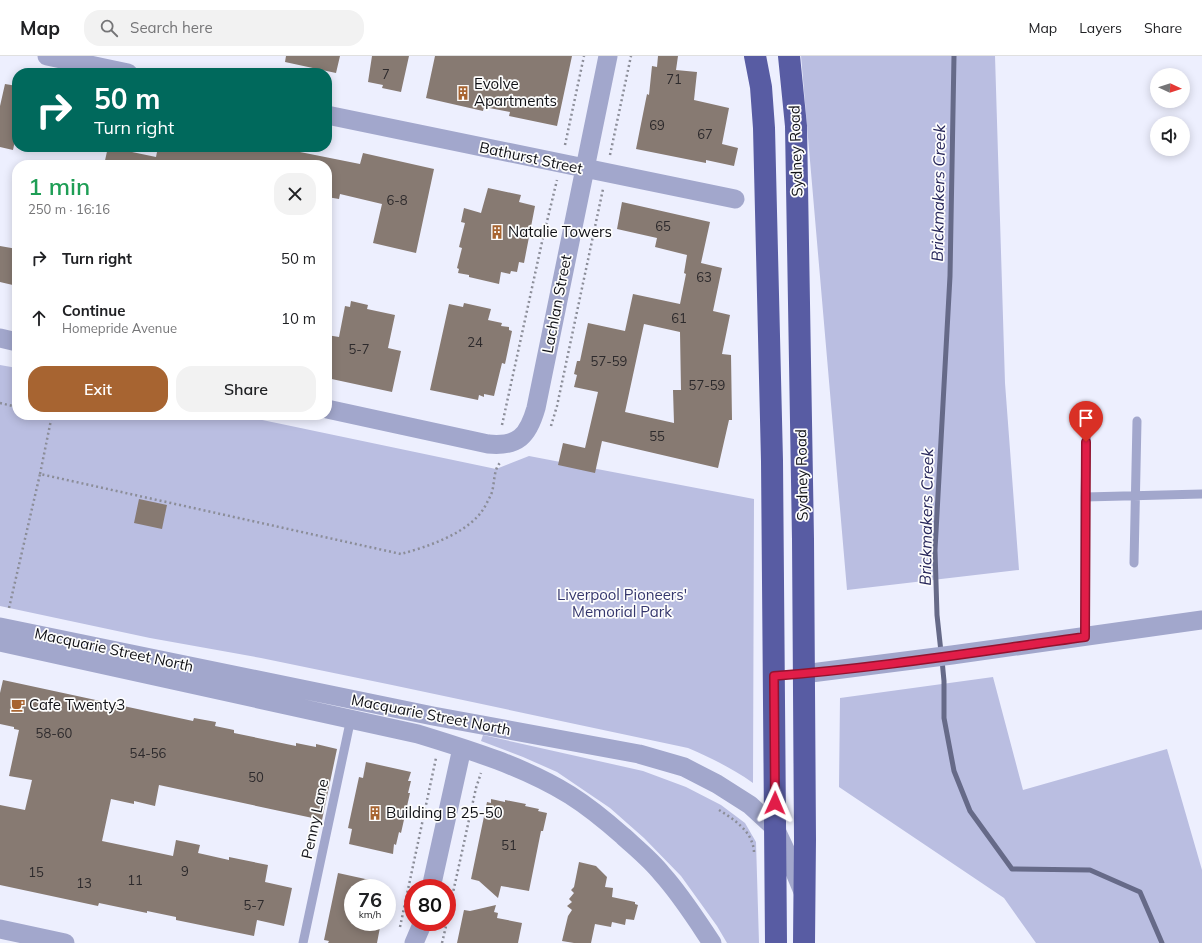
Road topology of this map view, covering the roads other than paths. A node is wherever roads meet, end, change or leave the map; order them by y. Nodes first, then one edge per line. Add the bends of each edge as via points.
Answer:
1 (47, 56) edge
2 (608, 56) edge
3 (755, 56) edge
4 (789, 56) edge
5 (104, 68) edge
6 (332, 116) edge
7 (584, 169) junction
8 (735, 199) dead end
9 (0, 338) edge
10 (12, 341) edge
11 (332, 410) edge
12 (1087, 414) dead end
13 (1137, 421) dead end
14 (1202, 494) edge
15 (1135, 495) junction
16 (1085, 497) junction
17 (1134, 563) dead end
18 (1202, 620) edge
19 (0, 626) edge
20 (1085, 637) junction
21 (0, 642) edge
22 (803, 674) junction
23 (774, 676) junction
24 (355, 700) junction
25 (351, 720) junction
26 (462, 748) junction
27 (775, 828) junction
28 (433, 879) edge
29 (804, 894) junction
30 (0, 929) edge
31 (419, 931) edge
32 (423, 931) edge
33 (66, 943) edge
34 (303, 943) edge
35 (414, 943) edge
36 (422, 943) edge
37 (712, 943) edge
38 (776, 943) edge
39 (805, 943) edge

1 - 5 street
2 - 7 street, Lachlan Street
3 - 23 highway, Sydney Road via 761,87 764,128
4 - 22 highway, Sydney Road via 796,126
6 - 7 street, Bathurst Street
7 - 8 street, Bathurst Street
7 - 11 street, Lachlan Street via 536,408 526,433 509,444 488,444
9 - 10 street
12 - 16 lane
13 - 15 lane
14 - 15 lane
15 - 16 lane
15 - 17 lane
16 - 20 lane
18 - 20 street
19 - 24 street, Macquarie Street North
20 - 22 street
21 - 25 street, Macquarie Street North
22 - 23 highway
22 - 29 highway, Sydney Road
23 - 27 highway, Sydney Road
24 - 25 lane, Penny Lane
24 - 27 street, Macquarie Street North via 639,754 684,767 750,805
25 - 26 street, Macquarie Street North via 418,734
25 - 34 lane, Penny Lane
26 - 28 street
26 - 37 street, Macquarie Street North via 518,768 547,782 602,818 662,873
27 - 29 street, Macquarie Street North
27 - 38 highway, Sydney Road
29 - 39 highway, Sydney Road
30 - 33 street
31 - 35 street
32 - 36 street

